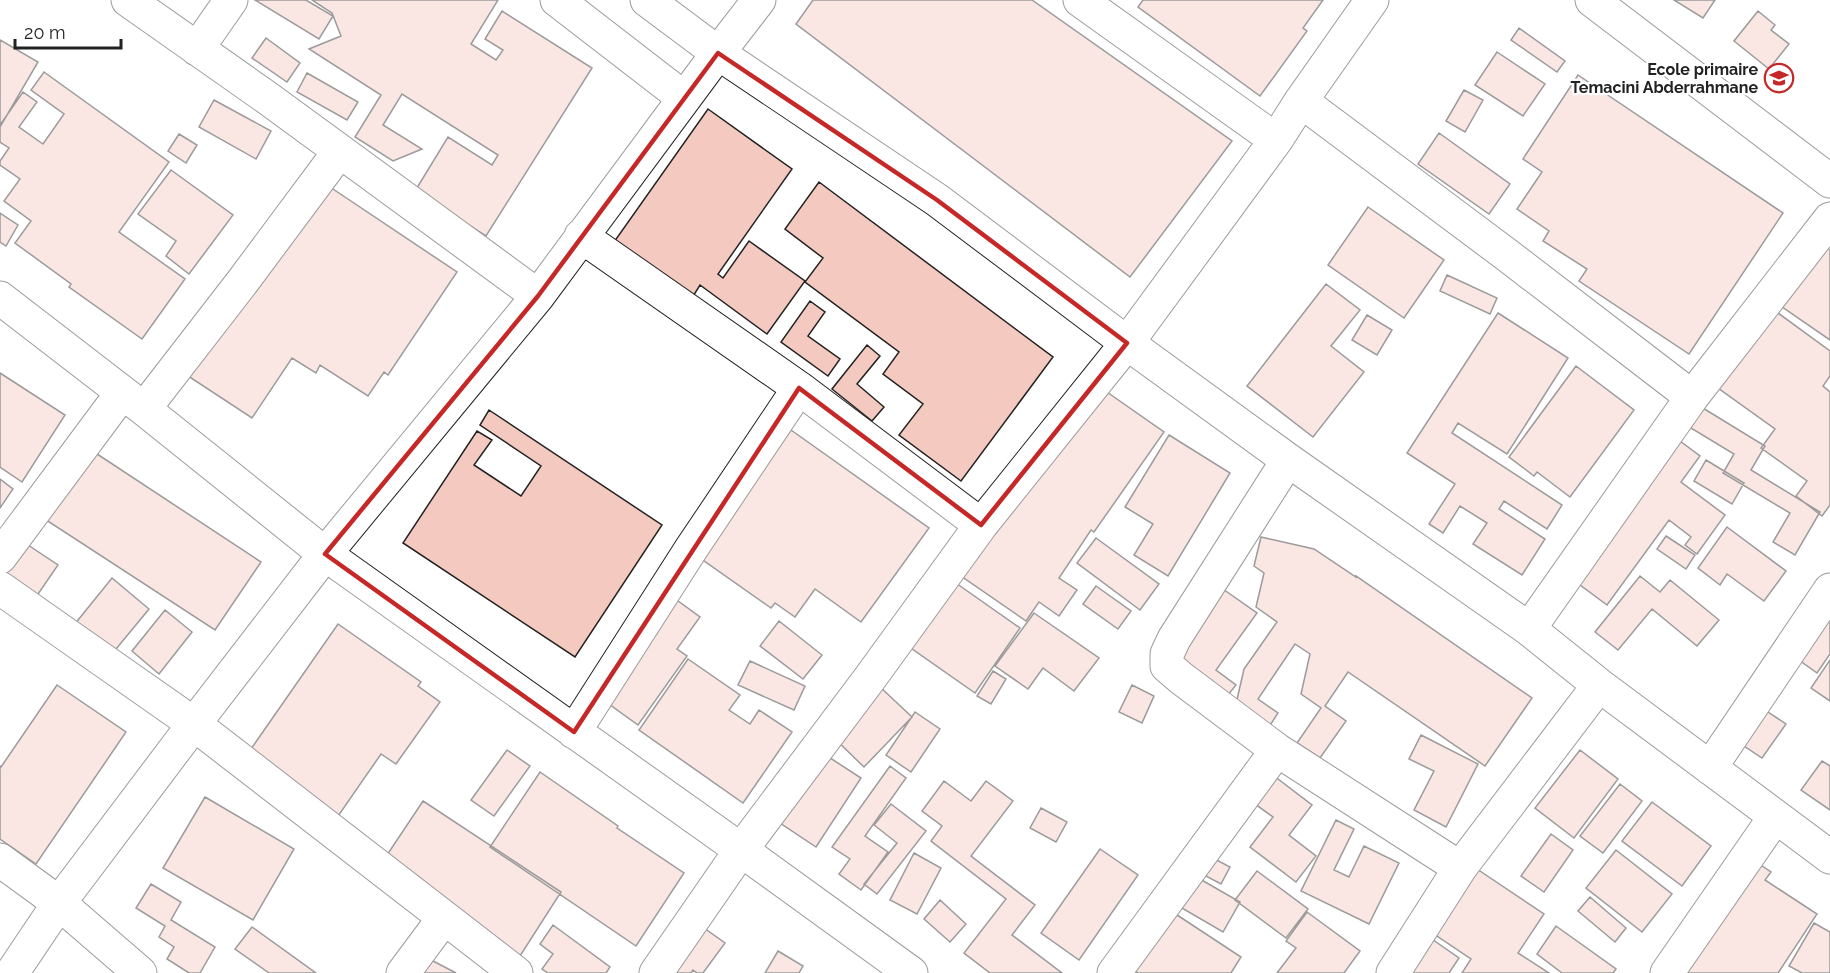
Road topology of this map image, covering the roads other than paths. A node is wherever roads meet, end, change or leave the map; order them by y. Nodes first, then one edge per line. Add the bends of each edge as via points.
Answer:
1 (128, 0) edge
2 (231, 0) edge
3 (557, 0) edge
4 (647, 0) edge
5 (759, 0) edge
6 (1080, 0) edge
7 (1372, 0) edge
8 (1592, 0) edge
9 (197, 48) junction
10 (718, 53) junction
11 (684, 98) junction
12 (1301, 100) junction
13 (1276, 140) junction
14 (339, 152) junction
15 (1830, 181) edge
16 (1830, 219) edge
17 (581, 236) junction
18 (537, 296) junction
19 (0, 298) edge
20 (1127, 343) junction
21 (799, 388) junction
22 (1692, 397) junction
23 (133, 401) junction
24 (1288, 460) junction
25 (981, 525) junction
26 (325, 554) junction
27 (0, 557) edge
28 (0, 588) edge
29 (1830, 590) edge
30 (1529, 629) junction
31 (1599, 686) junction
32 (194, 724) junction
33 (574, 732) junction
34 (1277, 750) junction
35 (1710, 768) junction
36 (1775, 817) junction
37 (741, 850) junction
38 (1830, 857) edge
39 (0, 860) edge
40 (1460, 868) junction
41 (59, 903) junction
42 (444, 918) junction
43 (12, 973) edge
44 (140, 973) edge
45 (403, 973) edge
46 (516, 973) edge
47 (656, 973) edge
48 (911, 973) edge
49 (1114, 973) edge
50 (1393, 973) edge
51 (1667, 973) edge

1 - 9 street
2 - 9 street
3 - 11 street
4 - 10 street
5 - 10 street
6 - 13 street
7 - 12 street
8 - 15 street
9 - 14 street
10 - 11 street
10 - 20 street via 937,200
11 - 17 street
12 - 13 street
12 - 22 street
13 - 20 street
14 - 18 street
14 - 23 street
16 - 22 street
17 - 18 street
17 - 21 street
18 - 26 street
19 - 23 street
20 - 24 street
20 - 25 street
21 - 25 street
21 - 33 street
22 - 30 street
23 - 26 street
23 - 27 street
24 - 30 street
24 - 34 street via 1167,654 1167,666
25 - 37 street
26 - 32 street
26 - 33 street
28 - 32 street
29 - 35 street
30 - 31 street
31 - 35 street
31 - 40 street
32 - 41 street
32 - 42 street
33 - 37 street
34 - 40 street
34 - 49 street
35 - 36 street
36 - 38 street
36 - 51 street
37 - 47 street
37 - 48 street
39 - 41 street
40 - 50 street
41 - 43 street
41 - 44 street
42 - 45 street
42 - 46 street

